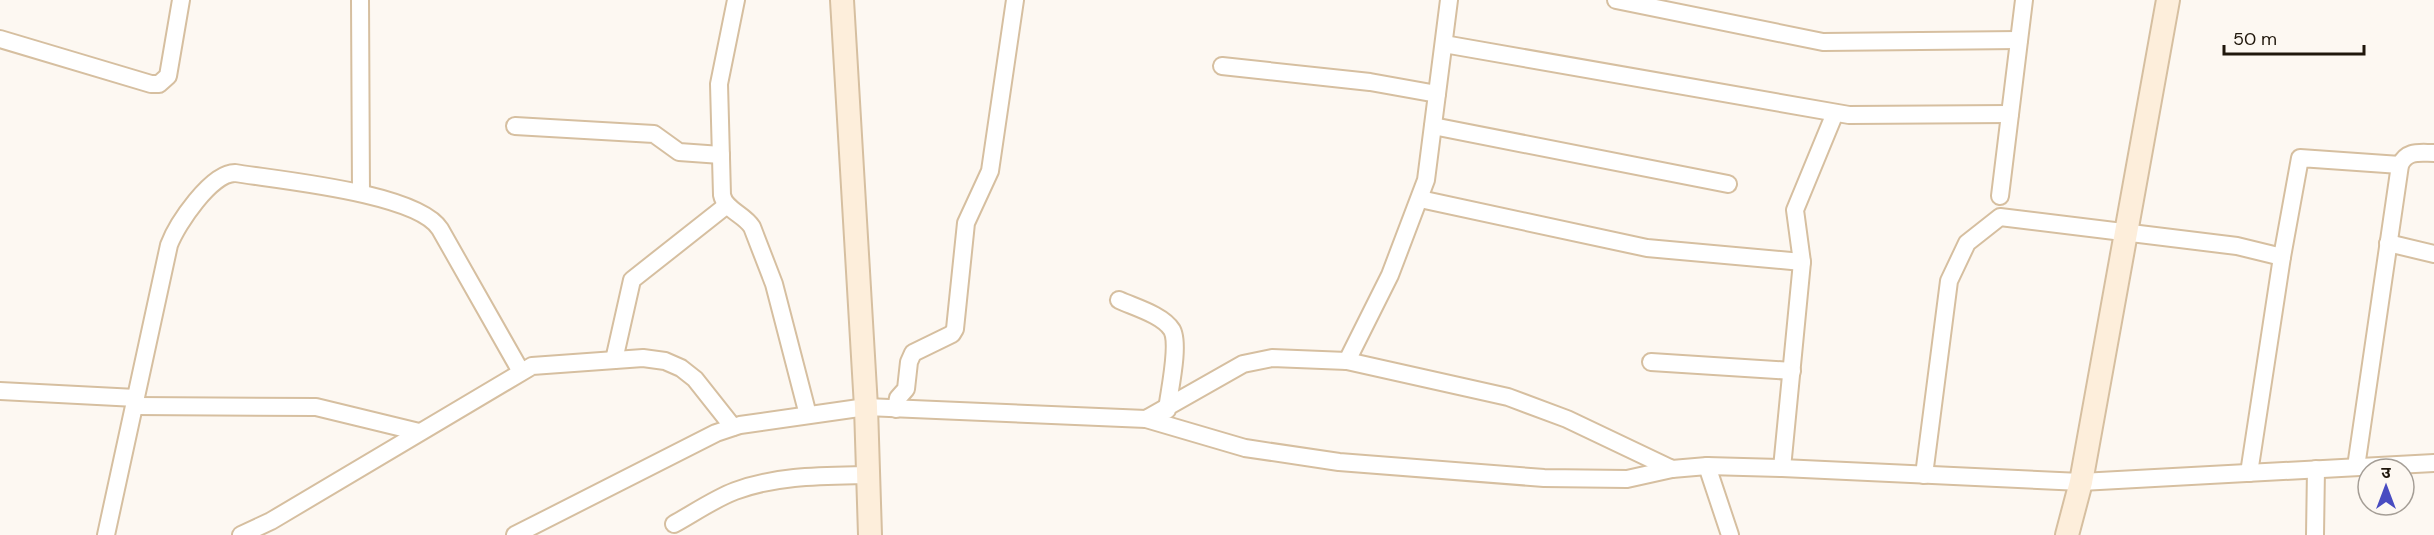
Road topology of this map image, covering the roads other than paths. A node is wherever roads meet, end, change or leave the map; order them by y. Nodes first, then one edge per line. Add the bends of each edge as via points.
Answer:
1 (182, 0) edge
2 (360, 0) edge
3 (736, 0) edge
4 (842, 0) edge
5 (1015, 0) edge
6 (1449, 0) edge
7 (1616, 0) edge
8 (2024, 0) edge
9 (2168, 0) edge
10 (0, 39) edge
11 (2019, 40) junction
12 (1443, 44) junction
13 (1222, 66) dead end
14 (1437, 94) junction
15 (1835, 113) junction
16 (2010, 114) junction
17 (515, 126) dead end
18 (1433, 126) junction
19 (2434, 153) edge
20 (721, 155) junction
21 (2400, 165) junction
22 (1728, 184) dead end
23 (360, 194) junction
24 (2000, 196) dead end
25 (1420, 199) junction
26 (727, 205) junction
27 (2127, 231) junction
28 (2388, 243) junction
29 (2434, 254) edge
30 (2282, 257) junction
31 (1802, 262) junction
32 (1119, 300) dead end
33 (614, 360) junction
34 (1347, 361) junction
35 (1651, 362) dead end
36 (520, 370) junction
37 (1792, 371) junction
38 (0, 391) edge
39 (135, 402) junction
40 (867, 407) junction
41 (896, 409) junction
42 (1167, 410) junction
43 (808, 415) junction
44 (1146, 419) junction
45 (733, 427) junction
46 (419, 432) junction
47 (2357, 457) edge
48 (2434, 463) edge
49 (2416, 464) edge
50 (1707, 466) junction
51 (2356, 467) edge
52 (1782, 468) junction
53 (1672, 469) junction
54 (2316, 470) junction
55 (2249, 473) junction
56 (868, 475) junction
57 (1924, 475) junction
58 (2081, 483) junction
59 (674, 524) dead end
60 (106, 535) edge
61 (241, 535) edge
62 (515, 535) edge
63 (870, 535) edge
64 (1730, 535) edge
65 (2067, 535) edge
66 (2314, 535) edge

1 - 10 street via 168,76 159,84
2 - 23 street
3 - 20 street via 720,84
4 - 40 street
5 - 41 street via 990,171 966,224 955,329 913,353 906,389 898,398
6 - 12 street
7 - 11 street via 1823,42
8 - 11 street
9 - 27 street
11 - 16 street
12 - 14 street
12 - 15 street
13 - 14 street via 1370,82
14 - 18 street
15 - 16 street
15 - 31 street via 1795,210
16 - 24 street
17 - 20 street via 654,134 679,152
18 - 22 street
18 - 25 street
19 - 21 street via 2407,155
20 - 26 street via 722,195
21 - 28 street
21 - 30 street via 2300,158
23 - 36 street via 421,212 435,221
23 - 39 street via 235,173 214,180 172,237
25 - 31 street via 1647,248
25 - 34 street via 1390,275
26 - 33 street via 632,280
26 - 43 street via 748,221 759,246 777,294
27 - 30 street via 2236,246
27 - 57 street via 2000,217 1967,243 1949,281
27 - 58 street
28 - 29 street
28 - 47 street
30 - 55 street
31 - 37 street
32 - 42 street via 1172,330 1175,343
33 - 36 street via 544,363
33 - 45 street via 643,358 681,368
34 - 42 street via 1272,358 1243,364
34 - 53 street via 1508,397 1567,419
35 - 37 street
36 - 46 street
37 - 52 street
38 - 39 street
39 - 46 street via 316,407
39 - 60 street
40 - 41 street
40 - 43 street
40 - 56 street
41 - 44 street
42 - 44 street
43 - 45 street
44 - 53 street via 1245,448 1339,462 1544,478 1627,479
45 - 62 street
46 - 61 street via 271,522
48 - 49 street
50 - 52 street
50 - 53 street
50 - 64 street
51 - 54 street
52 - 57 street
54 - 55 street
54 - 66 street
55 - 58 street
56 - 59 street via 799,476 765,483 735,491
56 - 63 street
57 - 58 street
58 - 65 street

